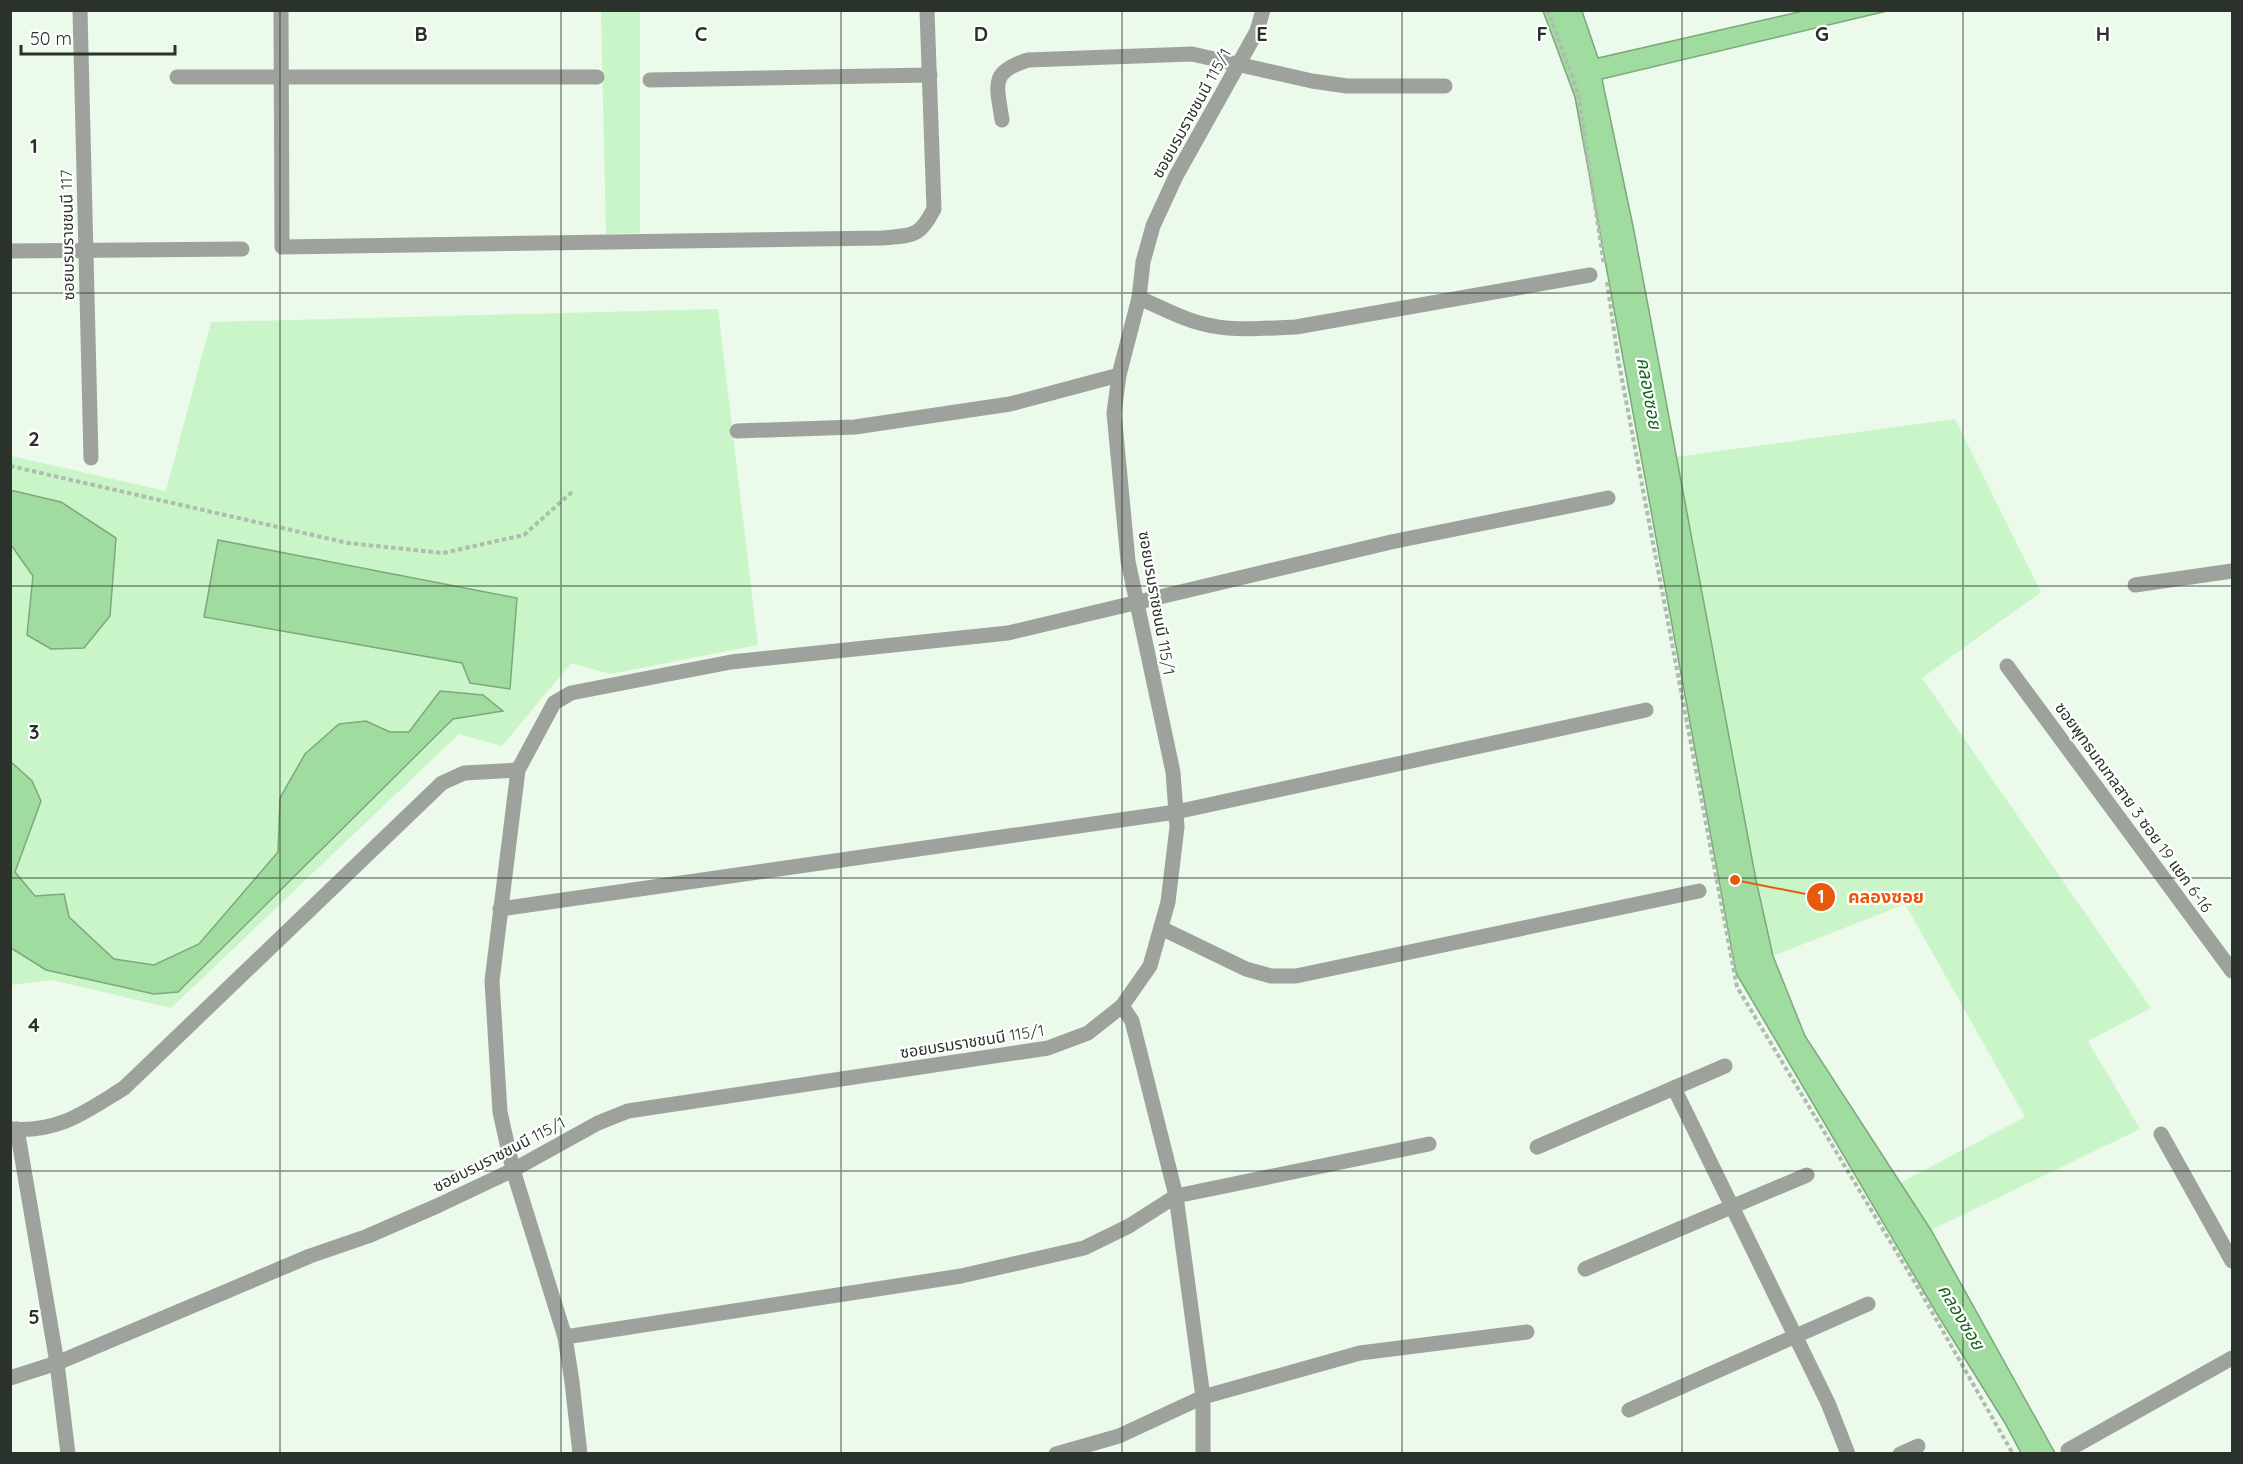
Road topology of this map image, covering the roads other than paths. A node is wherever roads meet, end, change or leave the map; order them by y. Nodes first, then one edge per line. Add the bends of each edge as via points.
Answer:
1 (80, 10) edge
2 (281, 10) edge
3 (927, 10) edge
4 (1263, 10) edge
5 (1239, 64) junction
6 (930, 75) junction
7 (177, 77) dead end
8 (283, 77) junction
9 (597, 77) dead end
10 (650, 80) dead end
11 (1445, 86) dead end
12 (1002, 120) dead end
13 (86, 249) junction
14 (242, 249) dead end
15 (10, 251) edge
16 (1598, 276) road end
17 (1139, 298) junction
18 (1119, 375) junction
19 (737, 431) dead end
20 (91, 458) dead end
21 (1608, 498) dead end
22 (2232, 571) edge
23 (2134, 585) dead end
24 (1136, 602) junction
25 (2007, 666) dead end
26 (1646, 710) dead end
27 (518, 770) junction
28 (1176, 812) junction
29 (1699, 891) dead end
30 (500, 909) junction
31 (1161, 928) junction
32 (2232, 971) edge
33 (1122, 1006) junction
34 (1725, 1066) dead end
35 (1674, 1088) junction
36 (14, 1129) edge
37 (2161, 1134) dead end
38 (1429, 1144) dead end
39 (1537, 1147) dead end
40 (513, 1170) junction
41 (1807, 1175) dead end
42 (1176, 1196) junction
43 (1732, 1207) junction
44 (2232, 1260) edge
45 (1586, 1269) dead end
46 (1868, 1304) dead end
47 (1527, 1332) dead end
48 (1795, 1336) junction
49 (565, 1337) junction
50 (2232, 1358) edge
51 (57, 1363) junction
52 (10, 1378) edge
53 (1203, 1397) junction
54 (1629, 1410) dead end
55 (1918, 1446) dead end
56 (2068, 1450) dead end
57 (68, 1454) edge
58 (580, 1454) edge
59 (1056, 1454) edge
60 (1203, 1454) edge
61 (1848, 1454) edge
62 (1900, 1454) edge

1 - 13 street, ซอยบรมราชชนนี 117
2 - 8 street
3 - 6 street
4 - 5 street, ซอยบรมราชชนนี 115/1 via 1257,31
5 - 11 street via 1347,86
5 - 12 street via 1192,54 1028,60 1000,74
5 - 17 street, ซอยบรมราชชนนี 115/1 via 1176,176 1153,226
6 - 8 street via 934,208 925,226 910,235 282,247
6 - 10 street
7 - 8 street
8 - 9 street
13 - 14 street
13 - 15 street
13 - 20 street, ซอยบรมราชชนนี 117
16 - 17 street via 1286,327 1214,327
17 - 18 street, ซอยบรมราชชนนี 115/1
18 - 19 street via 1010,404 855,427
18 - 24 street, ซอยบรมราชชนนี 115/1 via 1114,413 1128,561
21 - 24 street via 1390,542
22 - 23 street
24 - 27 street via 1008,633 731,662 571,693 555,704
24 - 28 street, ซอยบรมราชชนนี 115/1 via 1173,772
25 - 32 street, ซอยพุทธมณฑลสาย 3 ซอย 19 แยก 6-16
26 - 28 street
27 - 30 street
27 - 36 street via 464,773 442,783 124,1088 68,1121 49,1128
28 - 30 street
28 - 31 street, ซอยบรมราชชนนี 115/1 via 1168,902
29 - 31 street via 1296,976 1271,976 1246,969
30 - 40 street via 493,991 500,1112
31 - 33 street, ซอยบรมราชชนนี 115/1 via 1150,966
33 - 40 street, ซอยบรมราชชนนี 115/1 via 1088,1033 1048,1048 628,1111 598,1123
33 - 42 street via 1132,1021
34 - 35 street
35 - 39 street
35 - 43 street
36 - 51 street
37 - 44 street
38 - 42 street
40 - 49 street
40 - 51 street, ซอยบรมราชชนนี 115/1 via 408,1219
41 - 43 street
42 - 49 street via 1129,1227 1084,1248 961,1276
42 - 53 street
43 - 45 street
43 - 48 street
46 - 48 street
47 - 53 street via 1360,1353
48 - 54 street
48 - 61 street
49 - 58 street
50 - 56 street
51 - 52 street, ซอยบรมราชชนนี 115/1
51 - 57 street
53 - 59 street via 1119,1436
53 - 60 street
55 - 62 street

